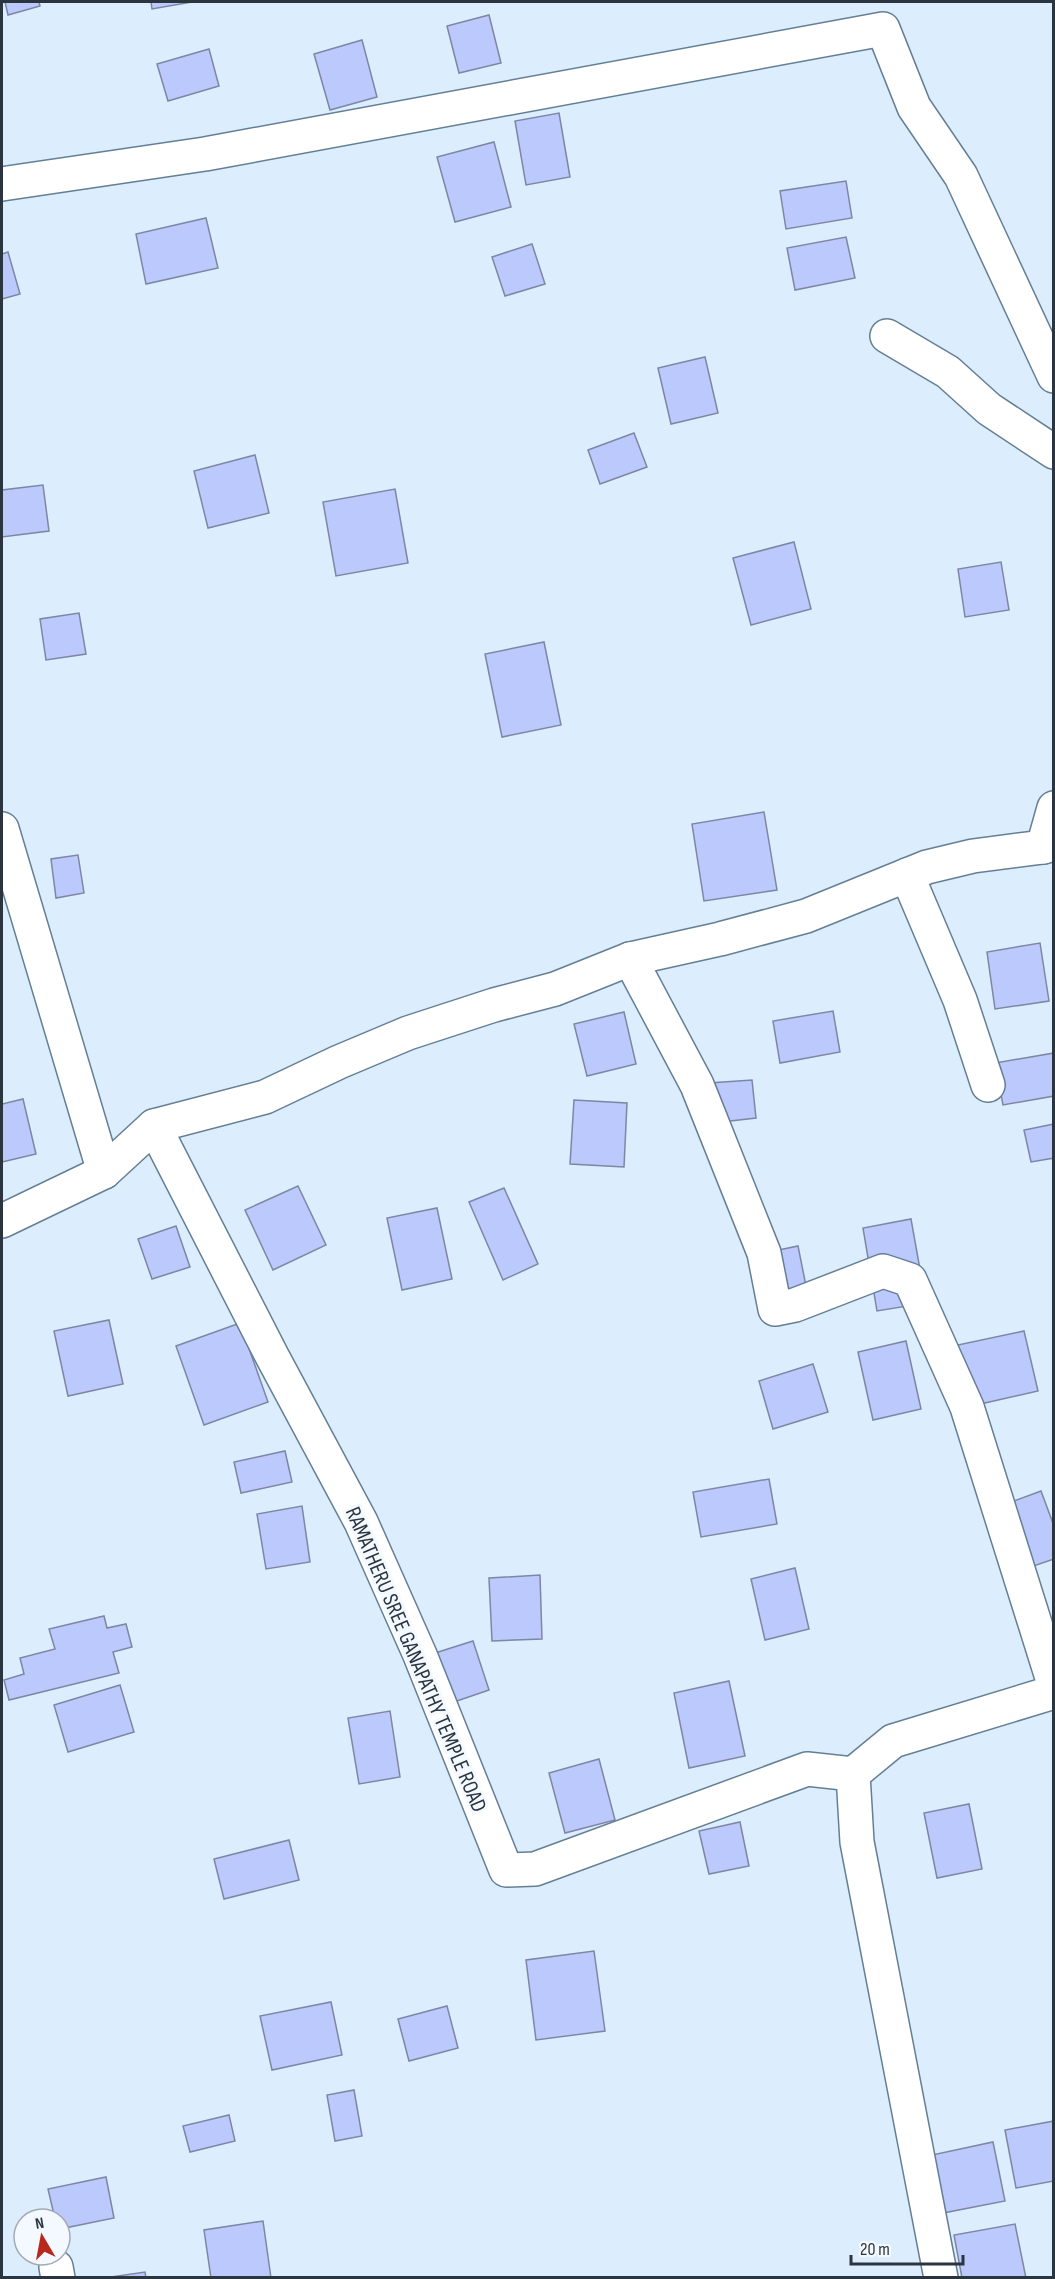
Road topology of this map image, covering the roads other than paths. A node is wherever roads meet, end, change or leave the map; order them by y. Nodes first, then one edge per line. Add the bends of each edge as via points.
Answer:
1 (2, 184) edge
2 (887, 336) dead end
3 (1053, 376) edge
4 (1053, 452) edge
5 (1053, 808) edge
6 (2, 829) edge
7 (1048, 846) edge
8 (907, 875) junction
9 (630, 958) junction
10 (988, 1084) dead end
11 (154, 1126) junction
12 (104, 1172) junction
13 (2, 1221) edge
14 (1053, 1684) edge
15 (1053, 1692) edge
16 (853, 1774) junction
17 (941, 2277) edge

1 - 3 street via 205,154 883,29 914,107 961,176
2 - 4 street via 948,372 989,409
5 - 7 street
6 - 12 street
7 - 8 street via 973,856
8 - 9 street via 806,916
8 - 10 street via 960,999
9 - 11 street via 555,989 408,1033 265,1097
9 - 14 street via 697,1085 764,1253 775,1309 883,1271 910,1280 967,1407
11 - 12 street
11 - 16 street, RAMATHERU SREE GANAPATHY TEMPLE ROAD via 361,1522 420,1655 506,1870 535,1869 807,1769
12 - 13 street
15 - 16 street via 893,1741
16 - 17 street via 857,1842

